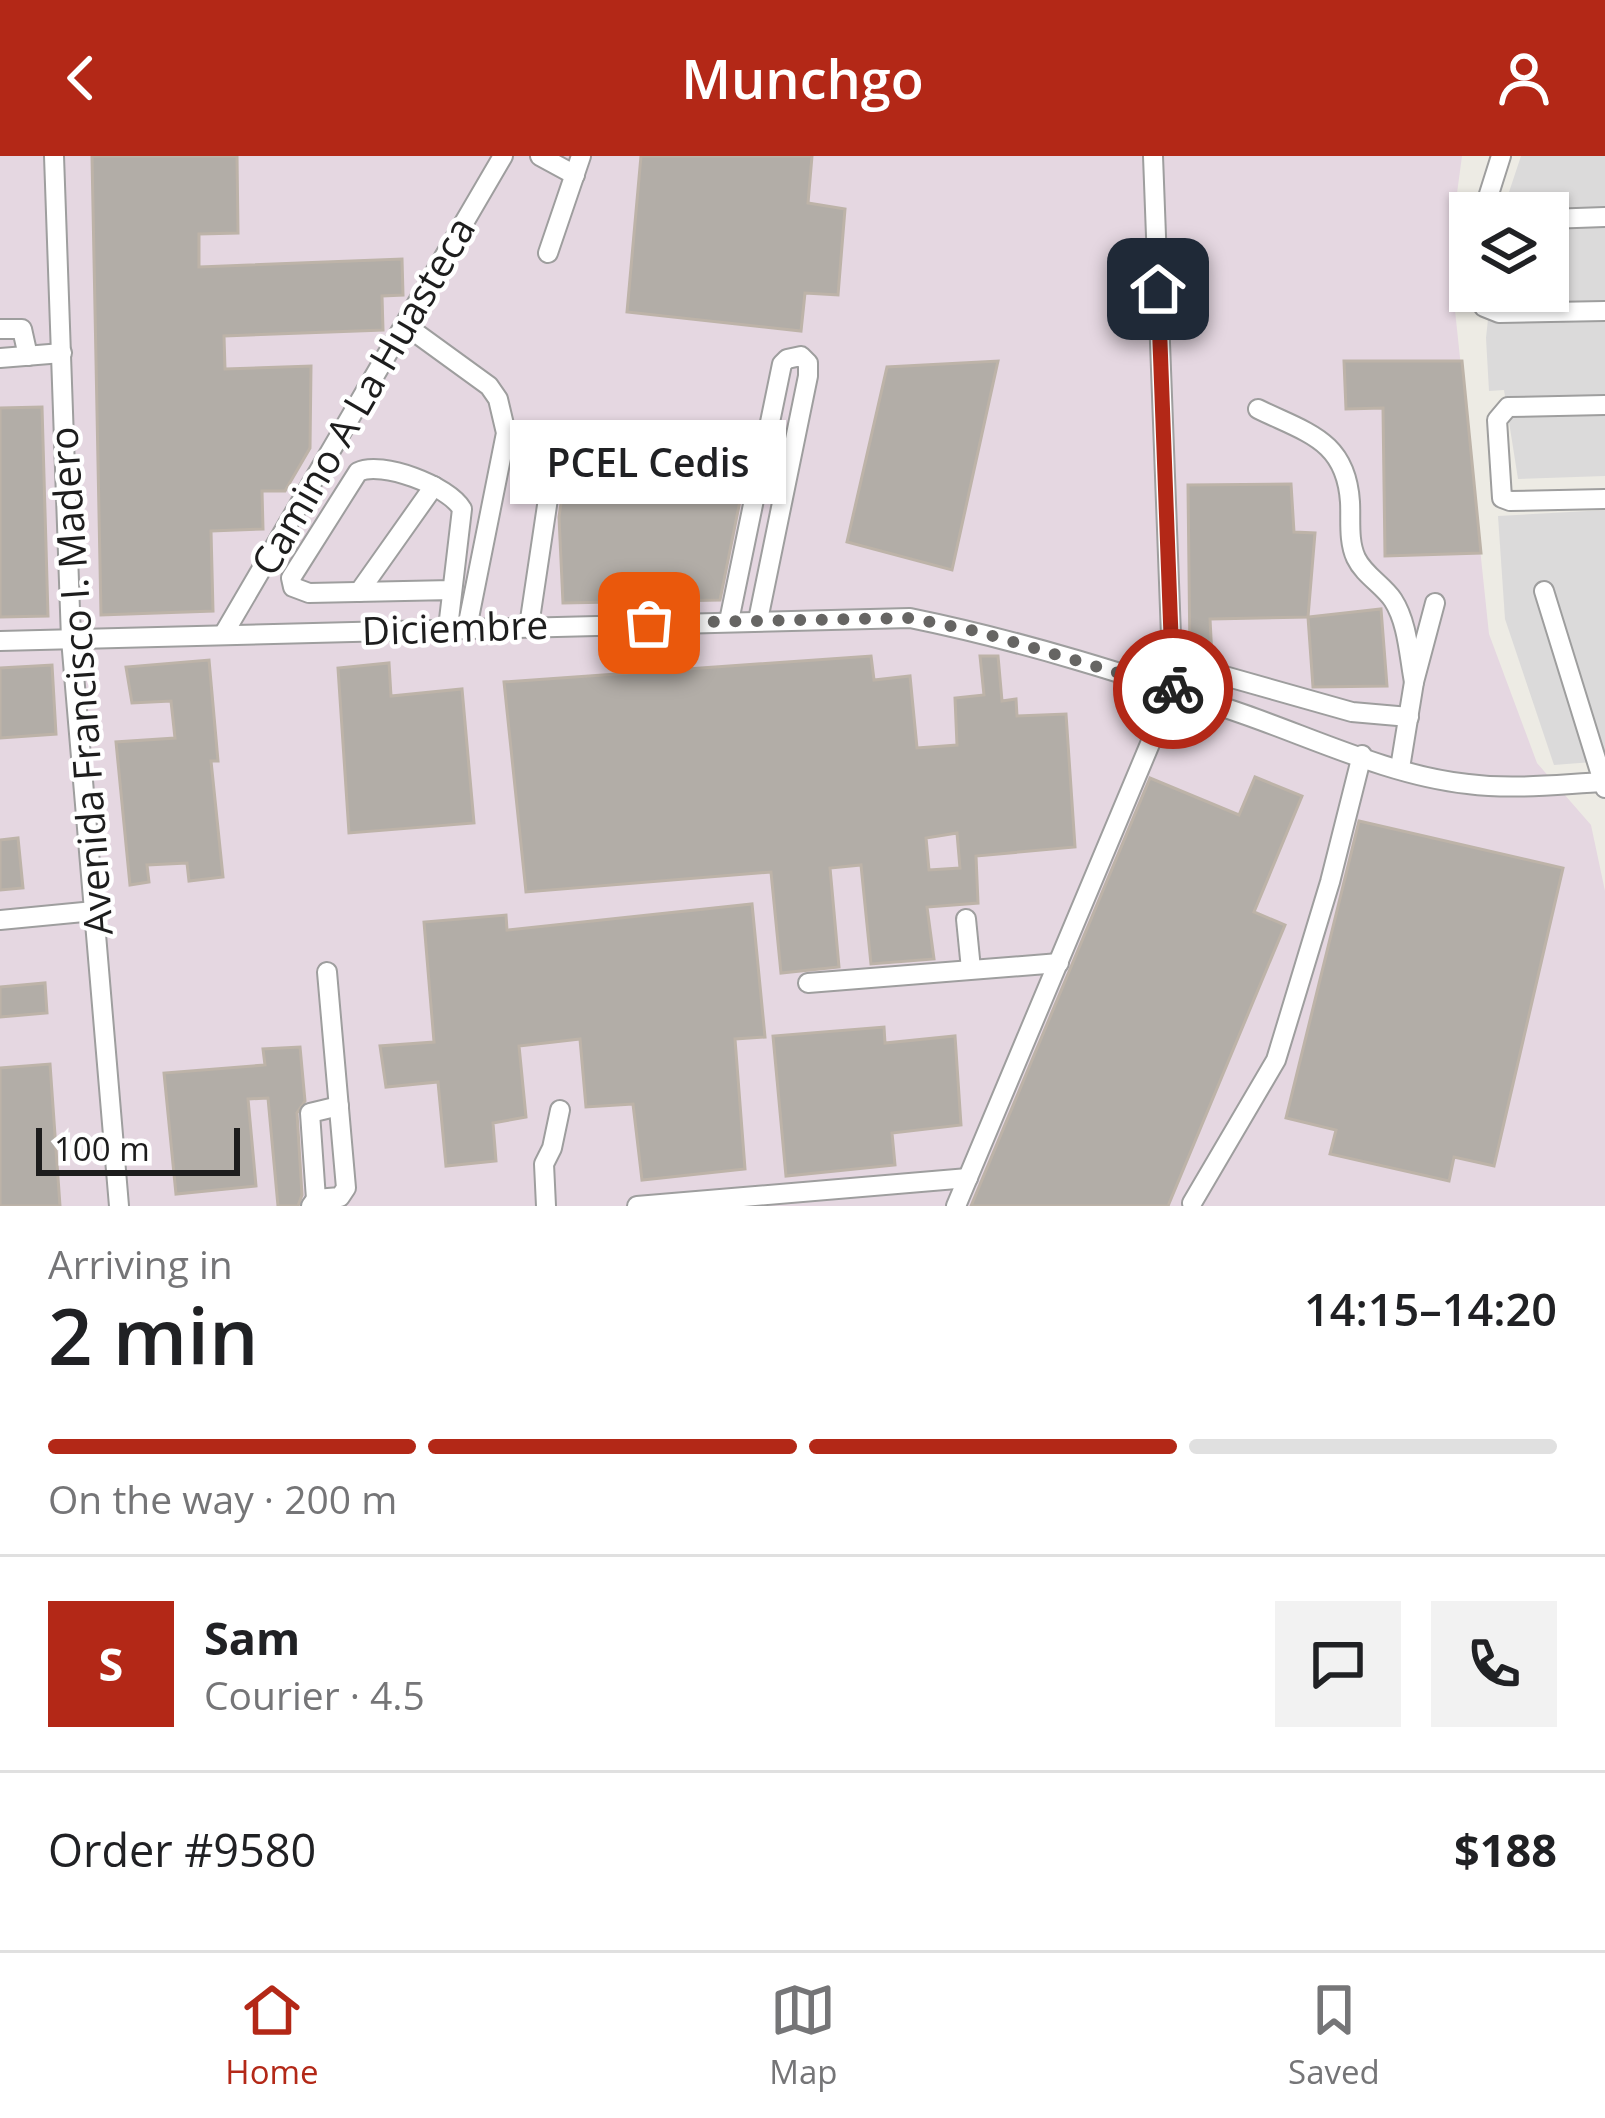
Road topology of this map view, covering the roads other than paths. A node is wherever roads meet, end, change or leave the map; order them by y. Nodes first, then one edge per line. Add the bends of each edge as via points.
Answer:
1 (54, 156) edge
2 (503, 156) edge
3 (540, 156) edge
4 (1153, 156) edge
5 (1501, 156) edge
6 (578, 165) edge
7 (1490, 192) edge
8 (1605, 217) edge
9 (1569, 218) edge
10 (548, 253) dead end
11 (1605, 311) edge
12 (1496, 312) edge
13 (1552, 312) edge
14 (1569, 312) edge
15 (405, 325) junction
16 (0, 329) edge
17 (62, 353) junction
18 (28, 356) junction
19 (0, 358) edge
20 (1605, 405) edge
21 (1258, 409) dead end
22 (727, 445) dead end
23 (434, 487) junction
24 (1605, 499) edge
25 (452, 590) junction
26 (1544, 591) dead end
27 (359, 592) junction
28 (1435, 603) dead end
29 (758, 620) junction
30 (729, 621) junction
31 (529, 626) junction
32 (458, 628) junction
33 (223, 635) junction
34 (71, 639) junction
35 (0, 641) edge
36 (1221, 675) dead end
37 (1414, 682) junction
38 (1173, 689) junction
39 (1409, 717) junction
40 (1362, 755) junction
41 (1400, 768) junction
42 (1604, 784) edge
43 (94, 911) junction
44 (0, 920) edge
45 (967, 920) dead end
46 (1059, 962) junction
47 (971, 970) junction
48 (327, 972) dead end
49 (808, 982) dead end
50 (339, 1106) junction
51 (560, 1110) dead end
52 (968, 1178) junction
53 (796, 1200) edge
54 (314, 1203) edge
55 (1192, 1203) dead end
56 (671, 1204) edge
57 (119, 1206) edge
58 (546, 1206) edge
59 (637, 1206) edge
60 (956, 1206) edge

1 - 17 street, Avenida Francisco I. Madero
2 - 15 street, Camino A La Huasteca
3 - 6 street
4 - 38 street
5 - 7 street
6 - 10 street
8 - 9 street
11 - 14 street
12 - 13 street
15 - 32 street via 489,386 503,414 506,434
15 - 33 street, Camino A La Huasteca
16 - 18 street via 22,329
17 - 18 street
17 - 34 street, Avenida Francisco I. Madero
18 - 19 street
20 - 24 street via 1508,407 1497,420 1502,498
21 - 37 street via 1338,454 1352,547 1394,602
22 - 31 street via 594,455 556,476
23 - 25 street via 462,509
23 - 27 street
23 - 27 street via 379,467 358,472 291,578 309,593
25 - 27 street
25 - 32 street
26 - 42 street
28 - 37 street
29 - 30 street, Diciembre
29 - 30 street via 808,376 801,356 782,364
29 - 38 street, Diciembre via 910,618
30 - 31 street, Diciembre
31 - 32 street, Diciembre
32 - 33 street, Diciembre
33 - 34 street, Diciembre
34 - 35 street, Diciembre
34 - 43 street, Avenida Francisco I. Madero
36 - 39 street via 1352,712
37 - 39 street
38 - 40 street, Diciembre
38 - 46 street
39 - 41 street
40 - 41 street, Diciembre
40 - 55 street via 1276,1060
41 - 42 street, Diciembre via 1462,784
43 - 44 street
43 - 57 street, Avenida Francisco I. Madero
45 - 47 street
46 - 47 street
46 - 52 street
47 - 49 street
48 - 50 street
50 - 54 street via 310,1113
50 - 54 street via 346,1194
51 - 58 street via 544,1164
52 - 53 street
52 - 60 street
53 - 56 street
56 - 59 street

